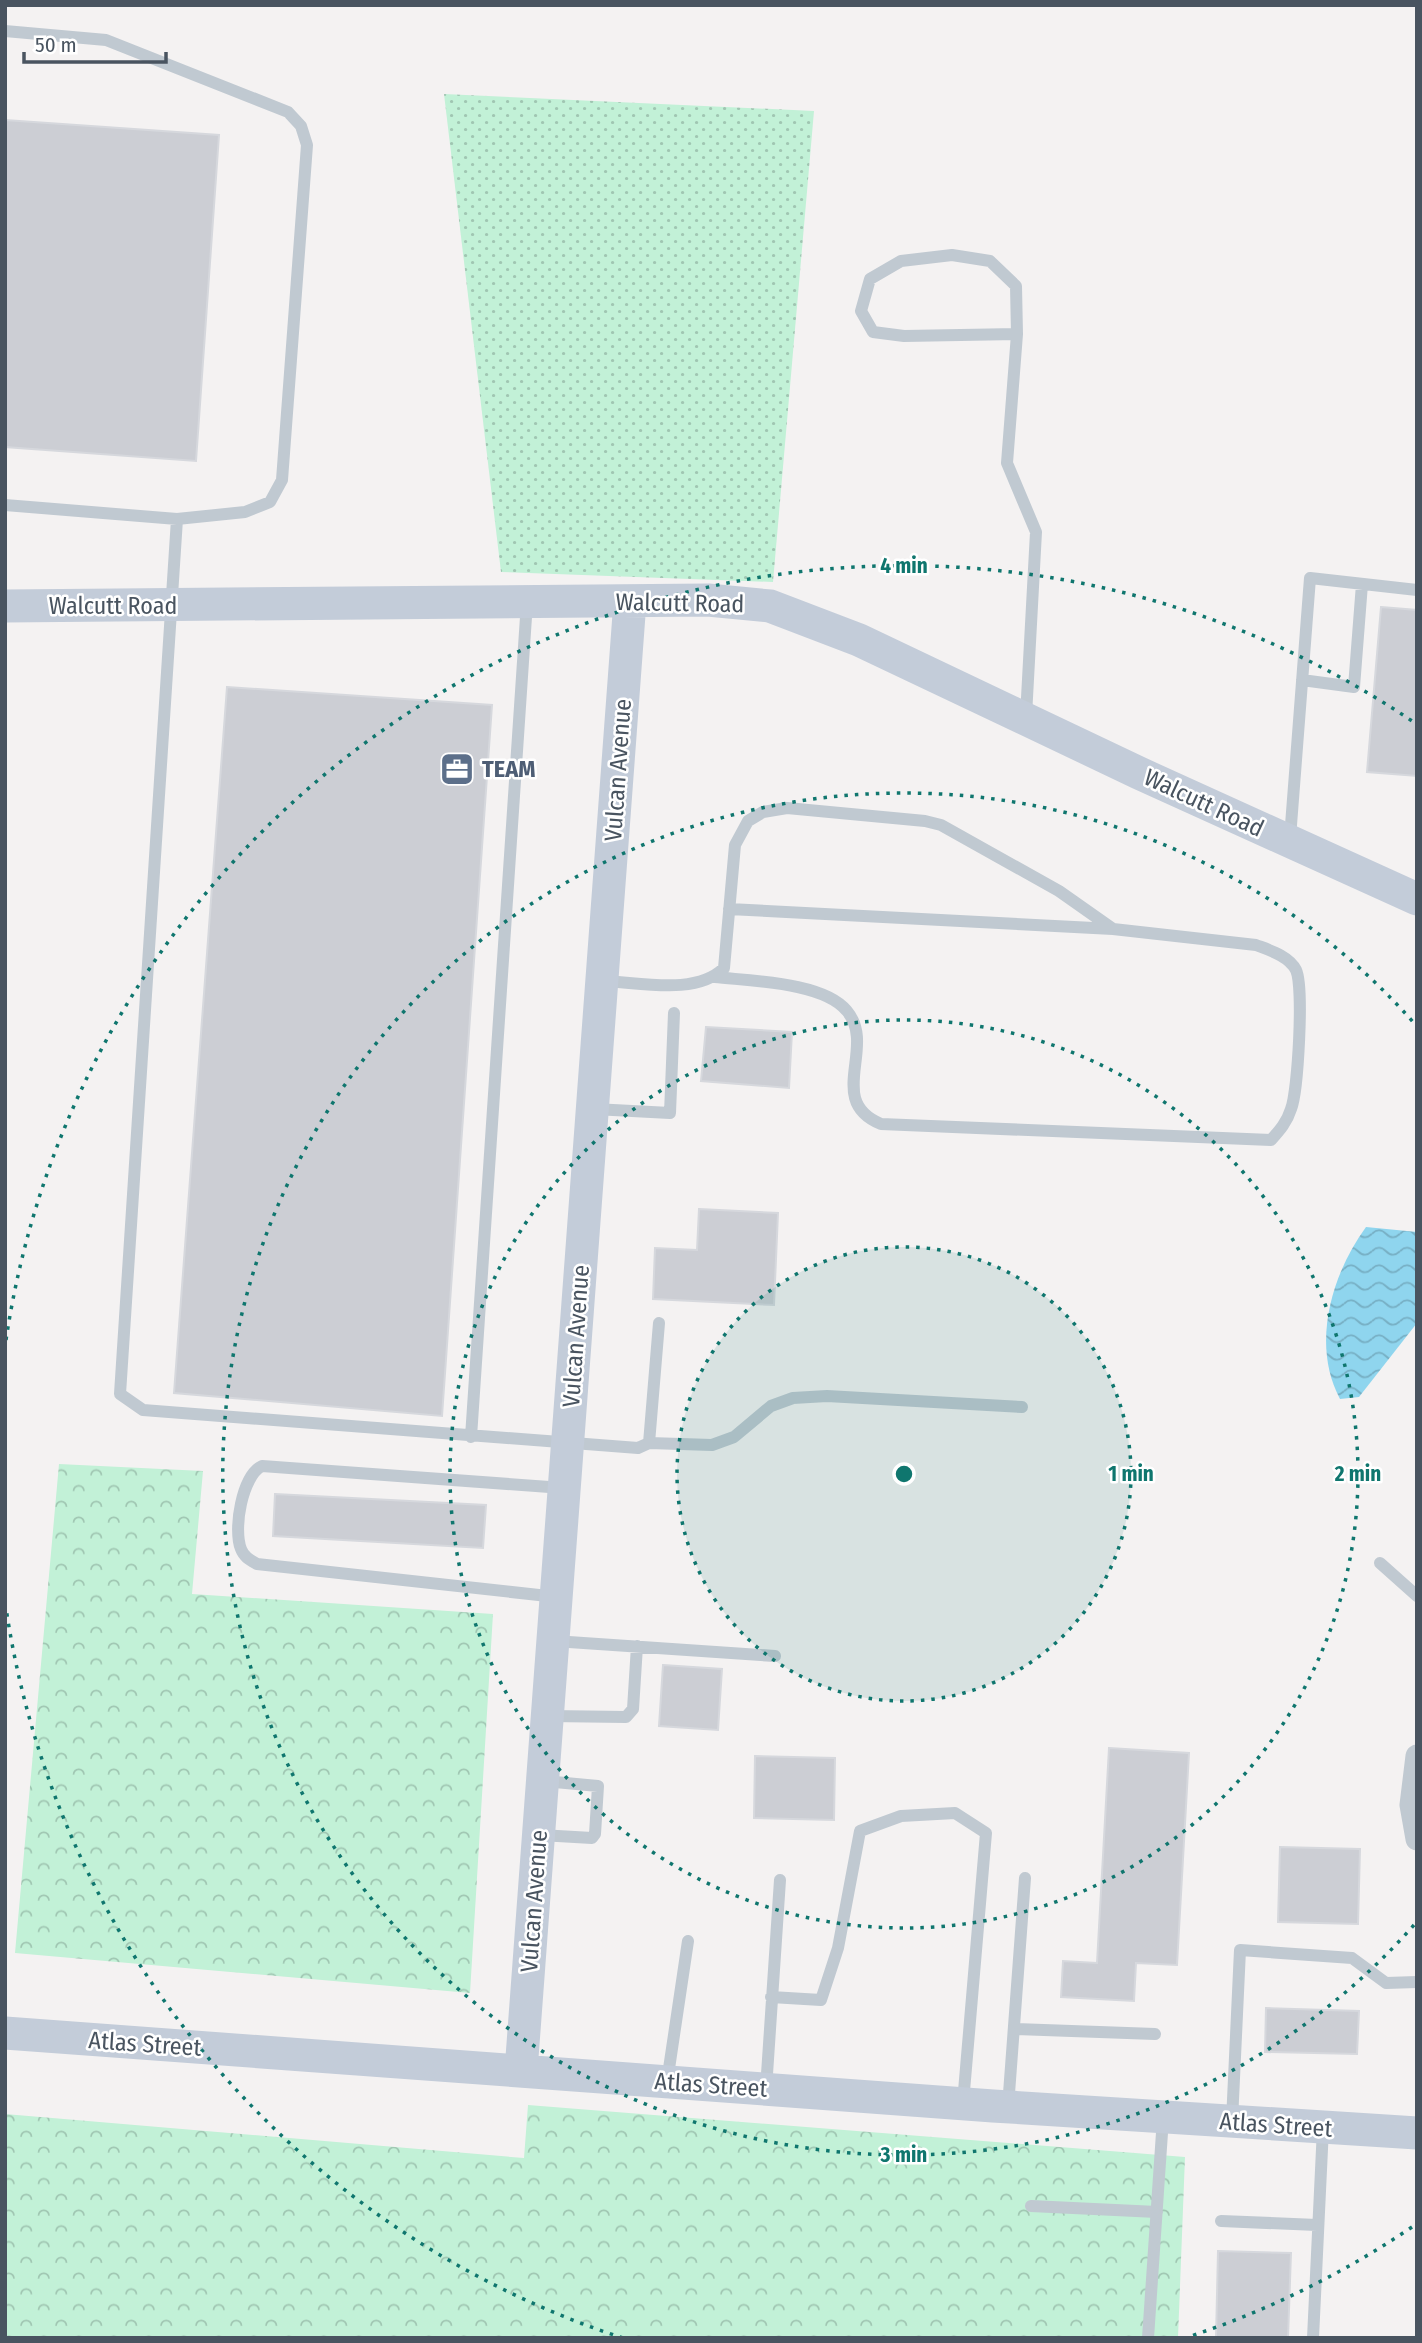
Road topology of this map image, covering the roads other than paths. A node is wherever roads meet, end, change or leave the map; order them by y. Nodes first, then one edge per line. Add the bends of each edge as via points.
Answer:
1 (5, 31) edge
2 (1017, 334) junction
3 (5, 505) edge
4 (177, 519) junction
5 (1362, 584) junction
6 (1417, 590) edge
7 (630, 601) junction
8 (527, 602) junction
9 (5, 606) edge
10 (173, 606) junction
11 (1302, 680) junction
12 (1026, 720) junction
13 (1289, 842) junction
14 (1417, 899) edge
15 (729, 909) junction
16 (1114, 929) junction
17 (715, 977) junction
18 (602, 981) junction
19 (674, 1013) dead end
20 (593, 1109) junction
21 (659, 1323) dead end
22 (1023, 1407) dead end
23 (471, 1437) junction
24 (649, 1443) junction
25 (568, 1444) junction
26 (565, 1488) junction
27 (1380, 1563) dead end
28 (1417, 1596) edge
29 (557, 1597) junction
30 (554, 1641) junction
31 (637, 1646) junction
32 (775, 1656) dead end
33 (548, 1716) junction
34 (1417, 1756) edge
35 (544, 1781) junction
36 (539, 1835) junction
37 (1417, 1839) edge
38 (1025, 1878) dead end
39 (780, 1880) dead end
40 (688, 1941) dead end
41 (1417, 1982) edge
42 (771, 1997) junction
43 (1014, 2029) junction
44 (5, 2034) edge
45 (1155, 2034) dead end
46 (521, 2071) junction
47 (667, 2082) junction
48 (766, 2090) junction
49 (963, 2104) junction
50 (1008, 2107) junction
51 (1163, 2118) junction
52 (1232, 2122) junction
53 (1323, 2127) junction
54 (1417, 2133) edge
55 (1031, 2206) dead end
56 (1157, 2212) junction
57 (1221, 2221) dead end
58 (1317, 2225) junction
59 (1148, 2338) edge
60 (1313, 2338) edge

1 - 4 lane via 106,40 288,112 301,126 307,145 282,480 270,502 245,512
2 - 2 lane via 1016,286 990,261 952,254 901,261 870,279 861,311 873,331 894,335
2 - 12 lane via 1007,463 1036,531
3 - 4 lane
4 - 10 lane
5 - 6 lane
5 - 11 lane via 1310,578
5 - 11 lane via 1354,687
7 - 8 street, Walcutt Road
7 - 12 street, Walcutt Road via 708,600 770,606 859,640
7 - 18 street, Vulcan Avenue
8 - 10 street, Walcutt Road
8 - 23 lane
9 - 10 street, Walcutt Road
10 - 23 lane via 120,1394 143,1410
11 - 13 lane
12 - 13 street, Walcutt Road
13 - 14 street, Walcutt Road
15 - 16 lane
15 - 16 lane via 735,845 748,821 787,807 941,825 1059,891
15 - 17 lane via 724,968
16 - 17 lane via 1256,945 1278,953 1296,968 1301,990 1293,1106 1285,1125 1271,1140 881,1124 864,1117 856,1104 857,1031 847,1010 799,986
17 - 18 lane via 697,984
18 - 20 street, Vulcan Avenue
19 - 20 lane via 670,1113
20 - 25 street, Vulcan Avenue
21 - 24 lane
22 - 24 lane via 793,1398 771,1406 734,1437 712,1445
23 - 25 lane
24 - 25 lane via 638,1448
25 - 26 street, Vulcan Avenue
26 - 29 street, Vulcan Avenue
26 - 29 lane via 262,1466 254,1470 243,1493 239,1538 241,1550 257,1564
27 - 28 lane
29 - 30 street, Vulcan Avenue
30 - 31 lane
30 - 33 street, Vulcan Avenue
31 - 32 lane
31 - 33 lane via 633,1709 625,1717
33 - 35 street, Vulcan Avenue
34 - 37 street via 1411,1805
35 - 36 street, Vulcan Avenue
35 - 36 lane via 598,1786 595,1834 592,1838
36 - 46 street, Vulcan Avenue
38 - 43 lane
39 - 42 lane
40 - 47 lane
41 - 52 lane via 1386,1983 1352,1958 1240,1950
42 - 48 lane
42 - 49 lane via 821,2000 838,1948 860,1832 901,1816 955,1813 986,1833
43 - 45 lane
43 - 50 lane
44 - 46 street, Atlas Street
46 - 47 street, Atlas Street
47 - 48 street, Atlas Street
48 - 49 street, Atlas Street
49 - 50 street, Atlas Street
50 - 51 street, Atlas Street
51 - 52 street, Atlas Street
51 - 56 lane
52 - 53 street, Atlas Street
53 - 54 street, Atlas Street
53 - 58 lane
55 - 56 lane
56 - 59 lane
57 - 58 lane
58 - 60 lane

